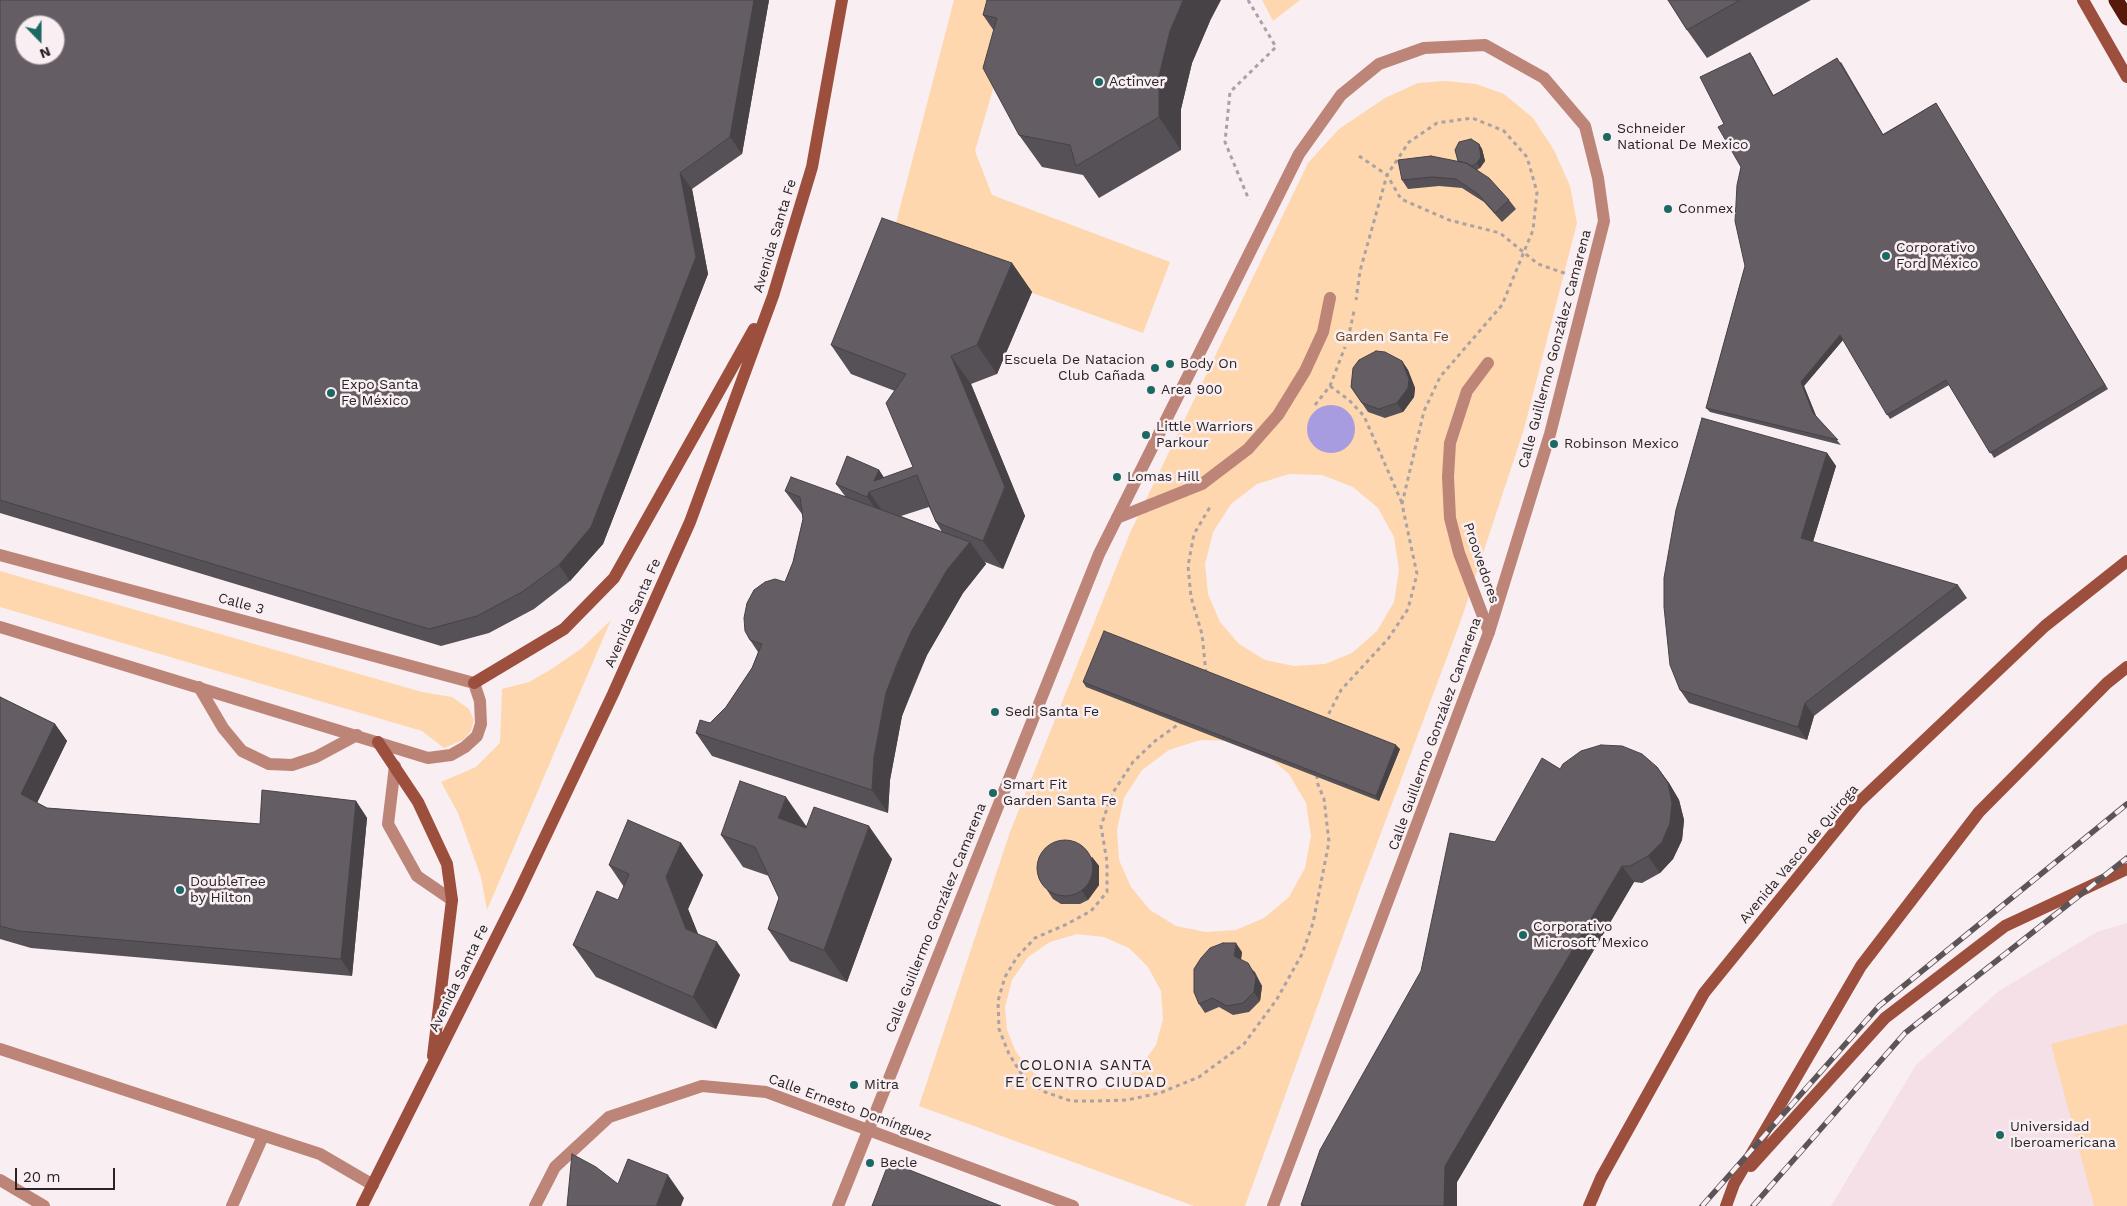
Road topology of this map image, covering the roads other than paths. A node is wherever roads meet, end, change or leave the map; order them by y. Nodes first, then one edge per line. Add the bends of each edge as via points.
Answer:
1 (842, 0) edge
2 (2083, 0) edge
3 (2116, 0) edge
4 (2127, 18) edge
5 (2127, 77) edge
6 (773, 296) junction
7 (1330, 298) dead end
8 (1488, 362) dead end
9 (1117, 518) junction
10 (0, 555) edge
11 (2127, 561) edge
12 (0, 627) edge
13 (1490, 632) junction
14 (2127, 667) edge
15 (474, 683) junction
16 (199, 688) junction
17 (357, 735) junction
18 (378, 742) junction
19 (395, 766) junction
20 (2127, 869) edge
21 (452, 900) junction
22 (0, 1049) edge
23 (432, 1066) junction
24 (868, 1130) junction
25 (263, 1136) junction
26 (0, 1180) edge
27 (1734, 1184) junction
28 (373, 1185) junction
29 (44, 1206) edge
30 (232, 1206) edge
31 (362, 1206) edge
32 (535, 1206) edge
33 (838, 1206) edge
34 (1073, 1206) edge
35 (1273, 1206) edge
36 (1589, 1206) edge
37 (1726, 1206) edge

1 - 6 street, Avenida Santa Fe via 812,167
2 - 5 street
3 - 4 highway
6 - 15 street via 614,578 564,629
6 - 23 street, Avenida Santa Fe via 686,531 613,694
7 - 9 street via 1323,332 1305,371 1278,415 1248,449 1202,484
8 - 13 street, Proovedores via 1467,391 1450,443 1448,477 1450,518 1459,553
9 - 13 street, Calle Guillermo González Camarena via 1298,154 1341,95 1379,64 1424,48 1485,45 1544,78 1585,126 1598,178 1604,221 1550,434
9 - 24 street, Calle Guillermo González Camarena via 1088,582
10 - 15 street, Calle 3
11 - 36 street, Avenida Vasco de Quiroga via 2044,626 1858,803 1704,993 1601,1178
12 - 16 street
13 - 35 street, Calle Guillermo González Camarena
14 - 27 street via 2107,683 1979,812 1861,966
15 - 18 street via 480,701 481,724 477,736 465,747 451,755 428,758
16 - 17 street
16 - 17 street via 223,728 242,750 269,764 292,765 316,757
17 - 18 street
18 - 19 street
19 - 21 street via 418,802 447,864
19 - 21 street via 388,824 416,876
20 - 27 street via 2005,926 1885,1018
21 - 23 street
22 - 25 street
23 - 28 street, Avenida Santa Fe
24 - 32 street, Calle Ernesto Domínguez via 766,1092 702,1086 609,1117 554,1167
24 - 33 street, Calle Guillermo González Camarena
24 - 34 street, Calle Ernesto Domínguez
25 - 28 street via 320,1154
25 - 30 street
26 - 29 street
27 - 37 street
28 - 31 street, Avenida Santa Fe

